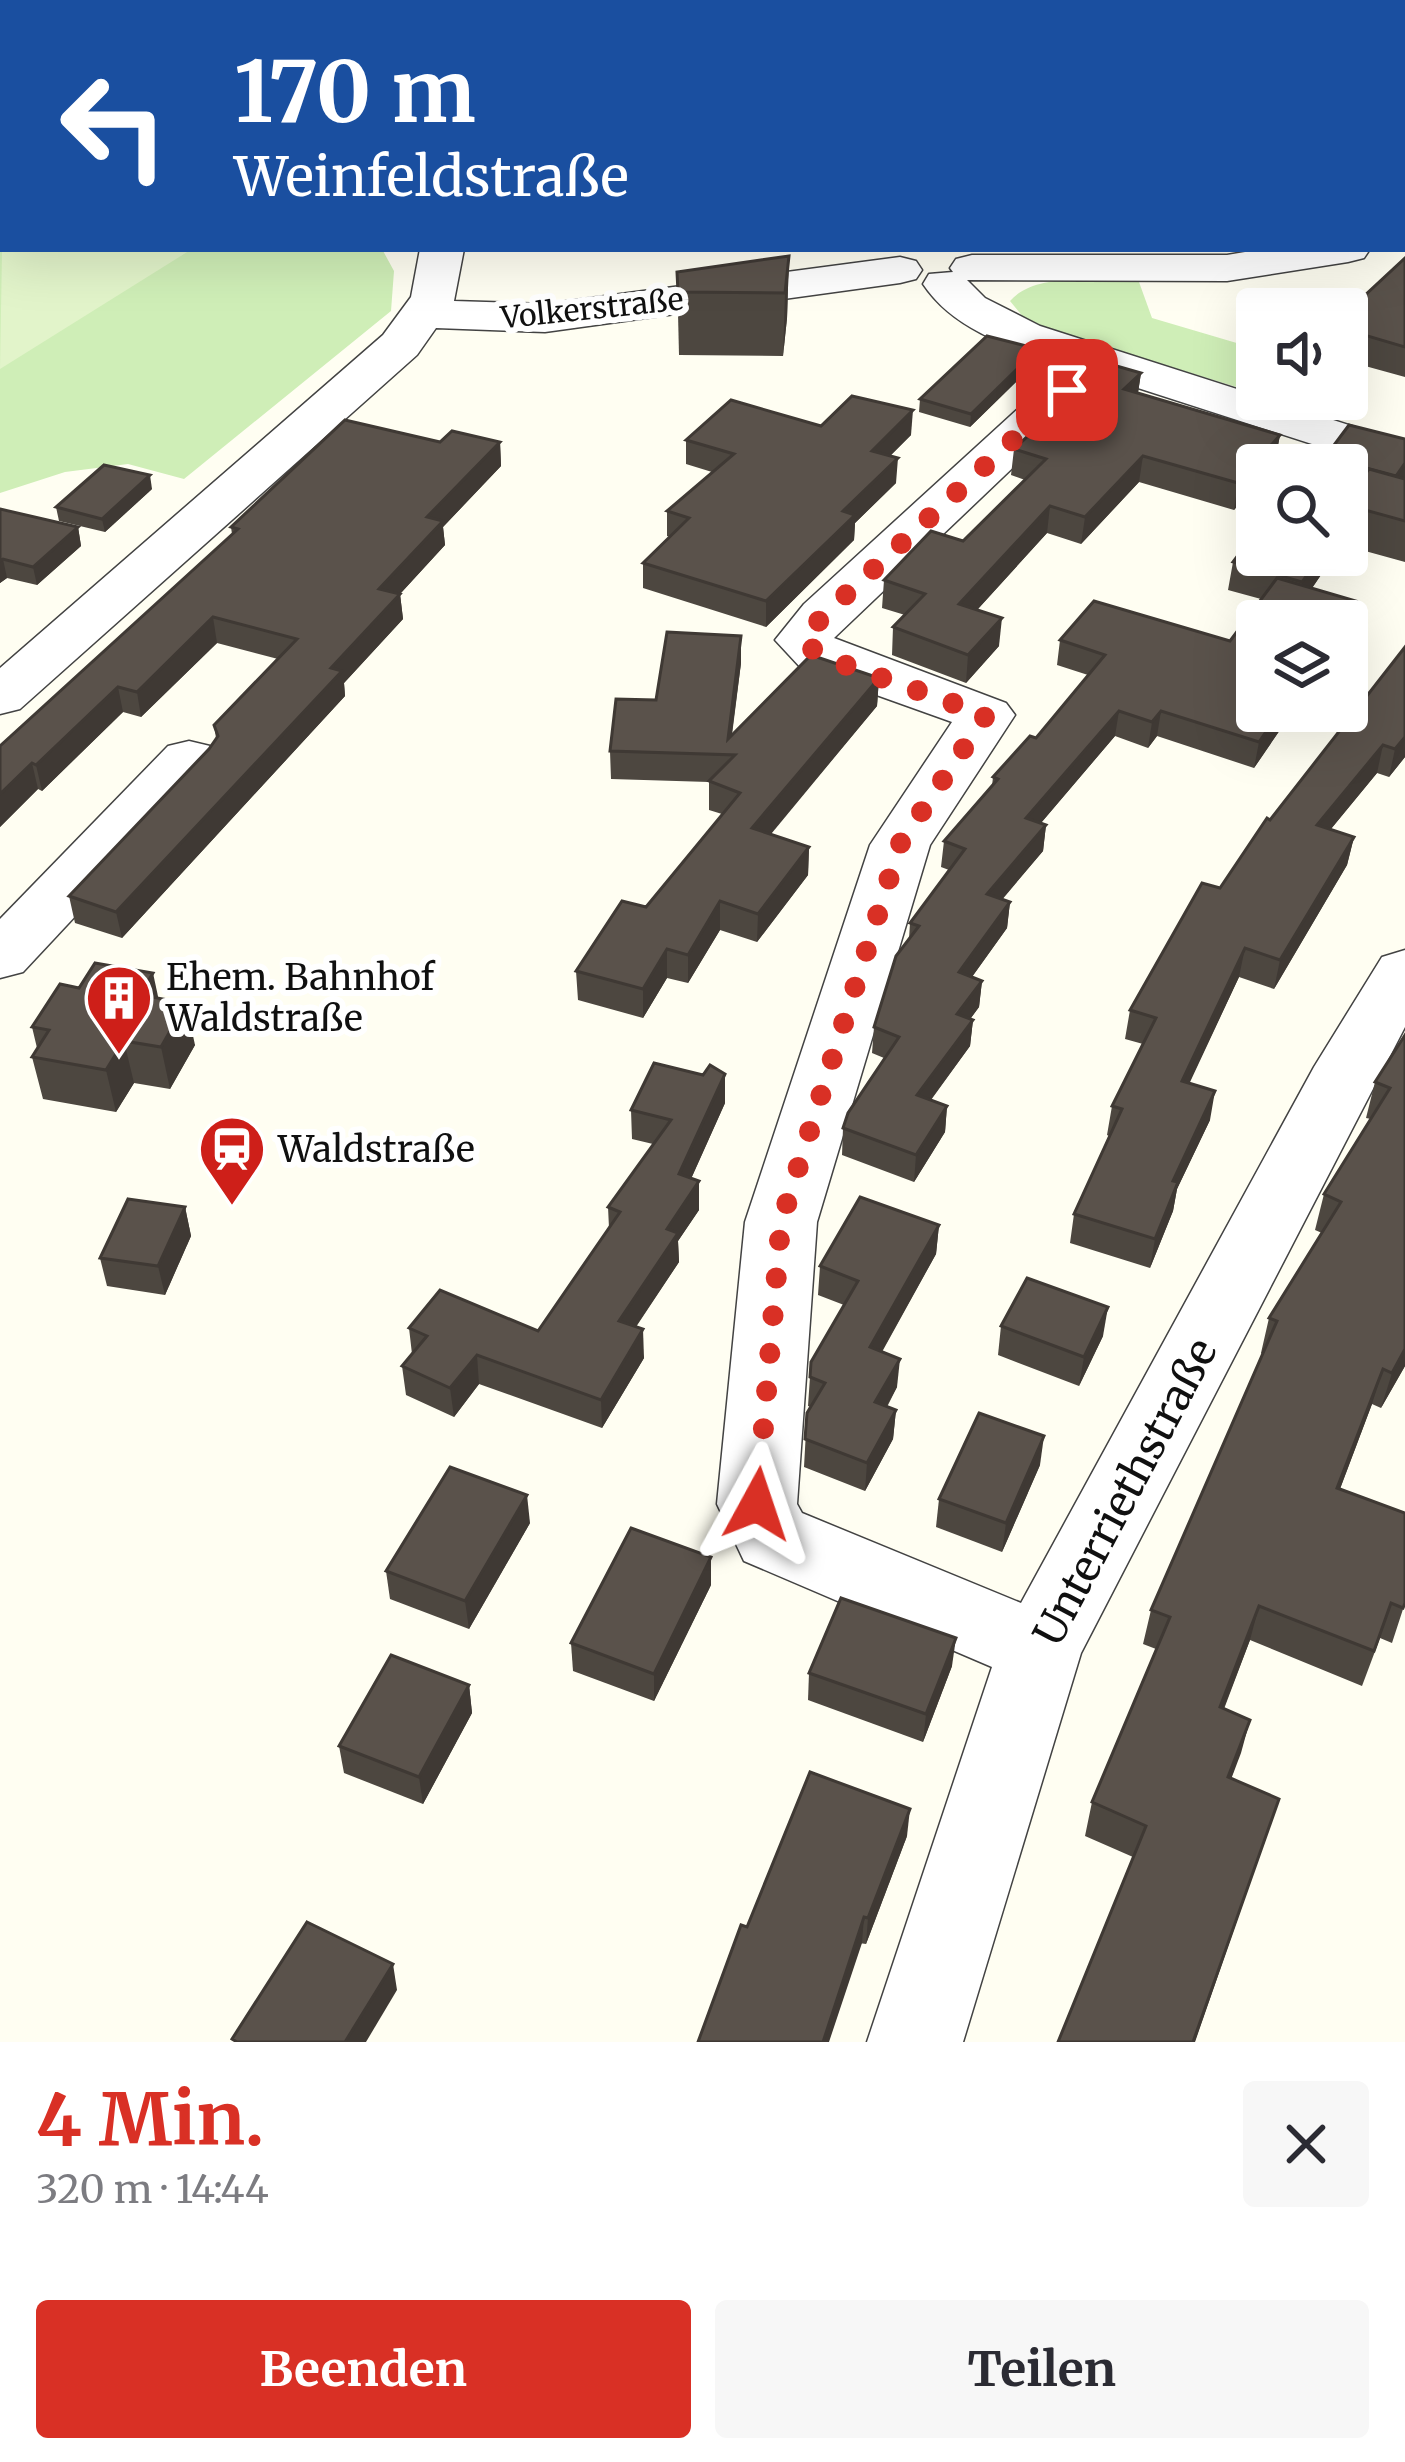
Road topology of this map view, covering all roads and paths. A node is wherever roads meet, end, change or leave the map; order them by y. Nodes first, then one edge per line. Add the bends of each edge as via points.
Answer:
1 (442, 252) edge
2 (1329, 252) edge
3 (938, 264) edge
4 (426, 314) junction
5 (1097, 362) junction
6 (1405, 459) edge
7 (0, 698) edge
8 (189, 759) dead end
9 (0, 956) edge
10 (1405, 972) edge
11 (1040, 1648) junction
12 (915, 2042) edge

1 - 4 street
2 - 3 street, Volkerstraße via 1227,268
3 - 4 street, Volkerstraße via 545,318
3 - 5 street via 953,296 994,322
4 - 7 street
5 - 6 street
5 - 11 street via 803,640 820,656 986,715 900,844 781,1222 757,1504 773,1537
8 - 9 street
10 - 11 street, Unterriethstraße
11 - 12 street, Unterriethstraße

